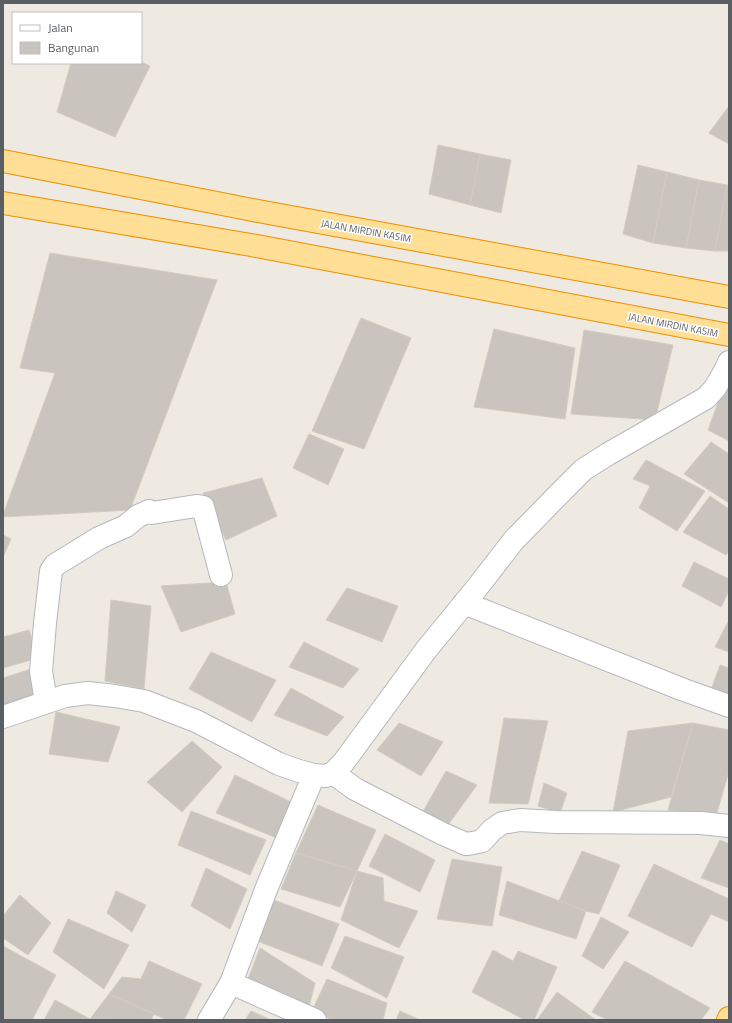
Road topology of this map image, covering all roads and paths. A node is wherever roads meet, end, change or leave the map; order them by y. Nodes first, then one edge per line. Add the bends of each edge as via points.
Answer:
1 (3, 161) edge
2 (3, 203) edge
3 (258, 211) junction
4 (251, 245) junction
5 (729, 297) edge
6 (729, 335) edge
7 (729, 362) edge
8 (221, 575) dead end
9 (464, 603) junction
10 (46, 702) junction
11 (729, 706) edge
12 (3, 717) edge
13 (324, 774) junction
14 (729, 826) edge
15 (231, 983) junction
16 (210, 1020) edge
17 (315, 1020) edge

1 - 3 highway, JALAN MIRDIN KASIM
2 - 4 highway, JALAN MIRDIN KASIM
3 - 4 highway
3 - 5 highway, JALAN MIRDIN KASIM
4 - 6 highway, JALAN MIRDIN KASIM
7 - 9 street via 715,388 706,398 583,470 514,540
8 - 10 street via 202,507 196,506 152,513 149,511 55,565 51,570 45,623 42,671
9 - 11 street
9 - 13 street via 343,763
10 - 12 street
10 - 13 street via 88,693 144,701 196,721 280,764 299,771
13 - 14 street via 466,844 482,841 502,823 520,820 701,823
13 - 15 street via 267,887
15 - 16 street
15 - 17 street

